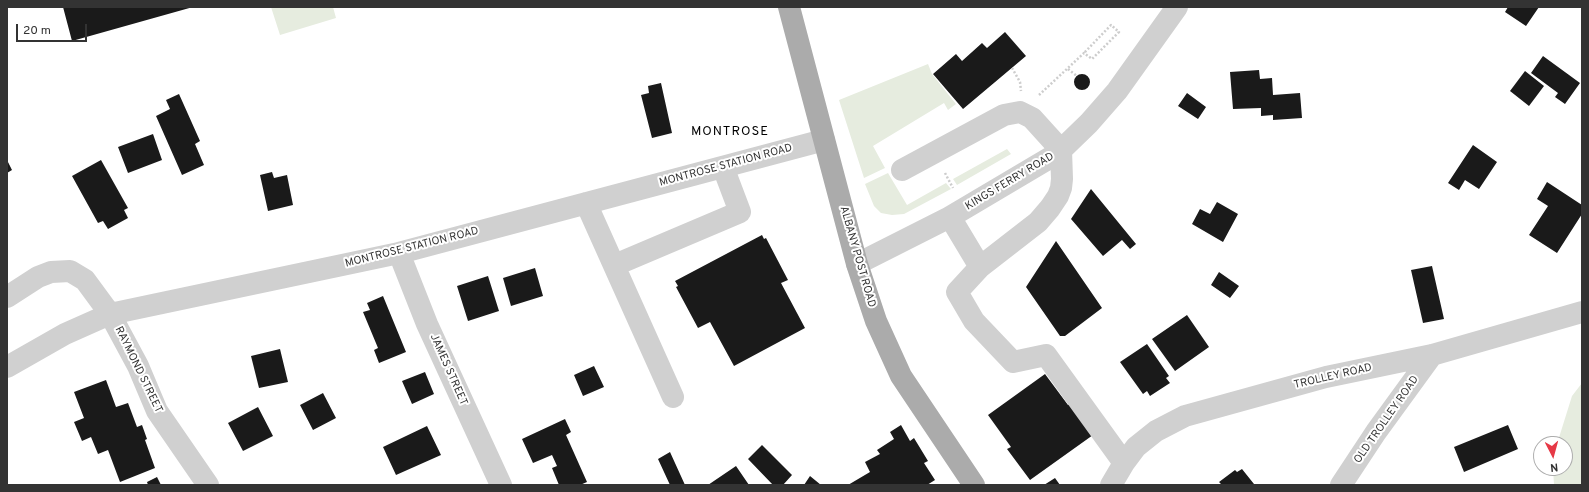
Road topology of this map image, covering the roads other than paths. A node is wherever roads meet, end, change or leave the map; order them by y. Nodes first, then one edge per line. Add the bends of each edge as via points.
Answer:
1 (789, 7) edge
2 (1177, 7) edge
3 (824, 140) junction
4 (1062, 150) junction
5 (723, 167) junction
6 (902, 170) dead end
7 (586, 203) junction
8 (950, 217) junction
9 (399, 253) junction
10 (857, 264) junction
11 (615, 265) junction
12 (980, 267) junction
13 (7, 297) edge
14 (1582, 312) edge
15 (110, 314) junction
16 (1432, 355) junction
17 (7, 367) edge
18 (673, 397) dead end
19 (1124, 463) junction
20 (208, 485) edge
21 (501, 485) edge
22 (974, 485) edge
23 (1111, 485) edge
24 (1341, 485) edge

1 - 3 main road, ALBANY POST ROAD
2 - 4 street, KINGS FERRY ROAD via 1117,91
3 - 5 street, MONTROSE STATION ROAD
3 - 10 main road, ALBANY POST ROAD
4 - 6 street via 1032,118 1020,112 1004,115
4 - 8 street, KINGS FERRY ROAD
4 - 12 street via 1061,188 1050,208 1038,222
5 - 7 street, MONTROSE STATION ROAD
5 - 11 street via 740,212
7 - 9 street, MONTROSE STATION ROAD
7 - 11 street
8 - 10 street, KINGS FERRY ROAD
8 - 12 street
9 - 15 street, MONTROSE STATION ROAD
9 - 21 street, JAMES STREET via 427,324
10 - 22 main road, ALBANY POST ROAD via 876,321 901,376
11 - 18 street
12 - 19 street via 957,292 974,321 1013,362 1046,356
13 - 15 street, RAYMOND STREET via 38,277 51,272 70,271 85,280
14 - 16 street, TROLLEY ROAD
15 - 17 street, MONTROSE STATION ROAD via 65,334
15 - 20 street, RAYMOND STREET via 138,366 157,411
16 - 19 street, TROLLEY ROAD via 1326,377 1185,416 1156,431 1136,447
16 - 24 street, OLD TROLLEY ROAD
19 - 23 street, TROLLEY ROAD

